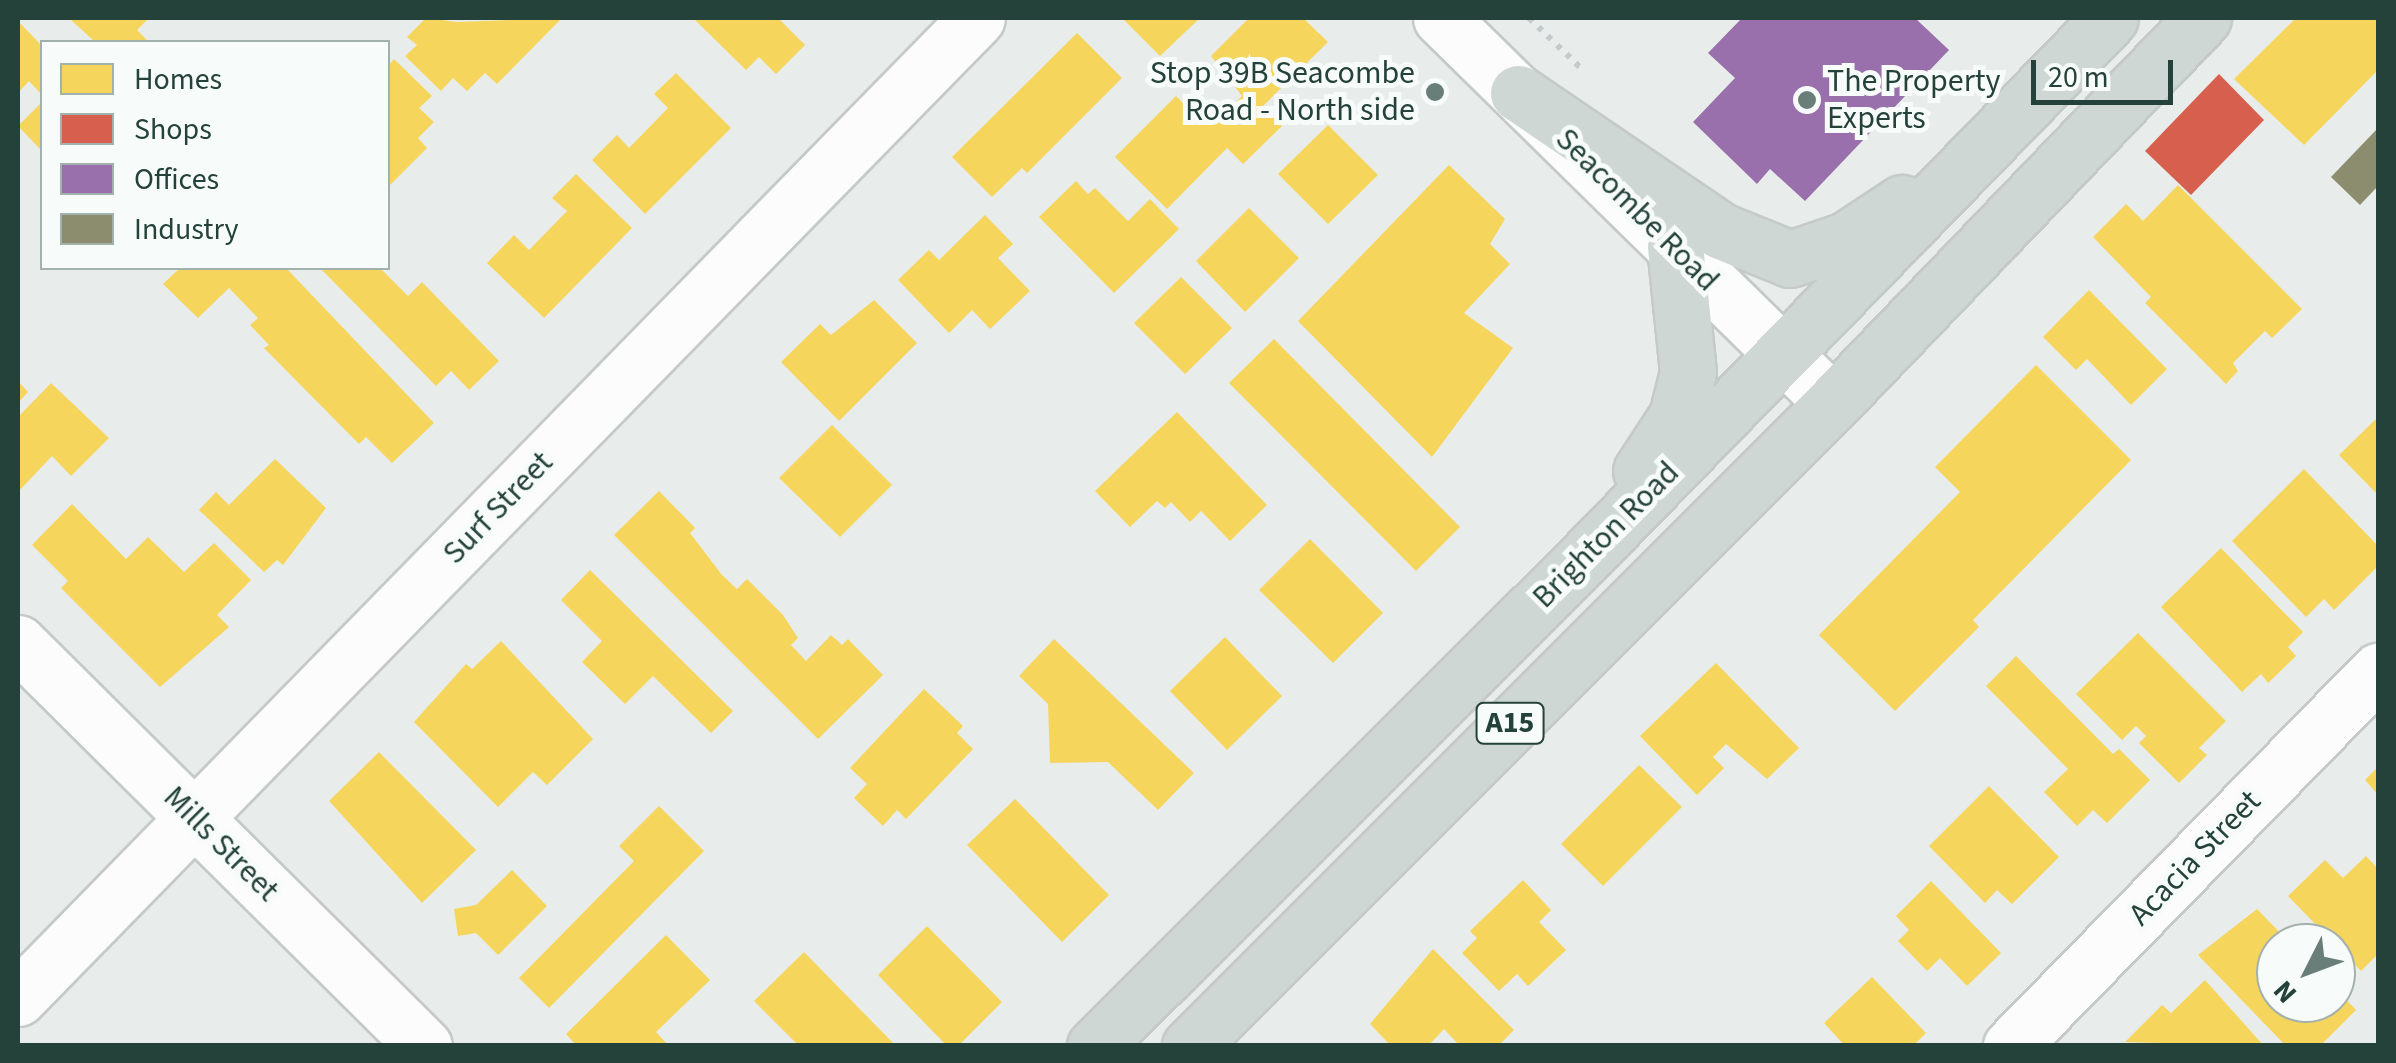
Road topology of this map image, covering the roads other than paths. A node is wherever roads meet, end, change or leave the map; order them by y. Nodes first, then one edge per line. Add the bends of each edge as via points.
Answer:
1 (977, 18) edge
2 (1442, 18) edge
3 (2110, 18) edge
4 (2203, 18) edge
5 (1518, 93) junction
6 (1990, 144) junction
7 (1675, 247) junction
8 (1784, 356) junction
9 (1833, 403) junction
10 (1585, 558) junction
11 (18, 643) edge
12 (2378, 671) edge
13 (194, 819) junction
14 (18, 998) edge
15 (424, 1046) edge
16 (1095, 1046) edge
17 (1190, 1046) edge
18 (2011, 1046) edge

1 - 13 street, Surf Street
2 - 5 street, Seacombe Road
3 - 6 main road, Brighton Road / A15
4 - 9 main road, Brighton Road / A15
5 - 6 main road via 1721,232 1790,258 1846,240
5 - 7 street, Seacombe Road
6 - 8 main road, Brighton Road / A15
7 - 8 street, Seacombe Road
7 - 10 main road via 1688,372 1677,416
8 - 9 street, Seacombe Road
8 - 10 main road, Brighton Road / A15
9 - 17 main road, Brighton Road / A15
10 - 16 main road, Brighton Road / A15
11 - 13 street, Mills Street
12 - 18 street, Acacia Street
13 - 14 street, Surf Street
13 - 15 street, Mills Street

